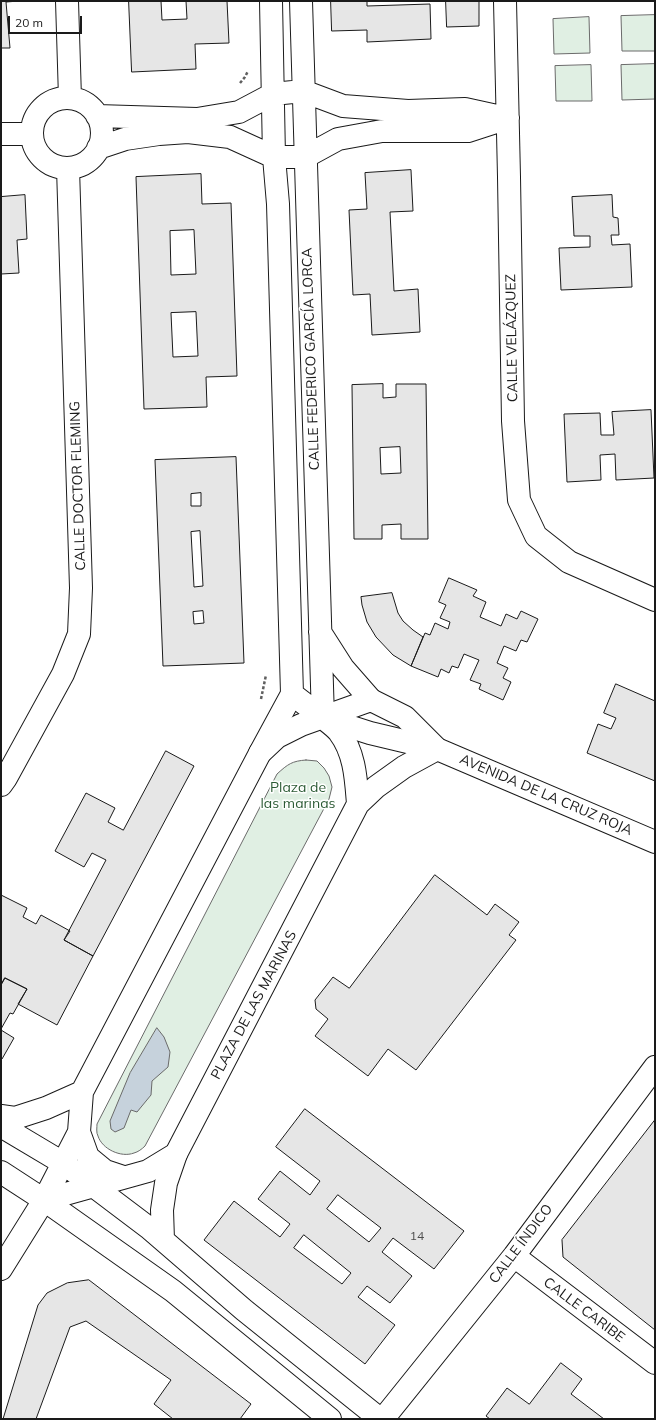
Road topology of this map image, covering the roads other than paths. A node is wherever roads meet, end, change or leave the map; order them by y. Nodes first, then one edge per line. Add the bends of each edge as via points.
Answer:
1 (67, 1) edge
2 (271, 1) edge
3 (301, 1) edge
4 (505, 1) edge
5 (303, 91) junction
6 (273, 94) junction
7 (70, 98) junction
8 (97, 116) junction
9 (508, 118) junction
10 (1, 134) edge
11 (31, 134) junction
12 (98, 148) junction
13 (274, 157) junction
14 (305, 157) junction
15 (68, 168) junction
16 (655, 600) edge
17 (320, 631) junction
18 (292, 694) junction
19 (371, 700) junction
20 (323, 718) junction
21 (437, 749) junction
22 (260, 753) junction
23 (1, 785) edge
24 (358, 804) junction
25 (655, 842) edge
26 (655, 1067) edge
27 (82, 1092) junction
28 (1, 1116) edge
29 (1, 1126) edge
30 (79, 1132) junction
31 (176, 1154) junction
32 (63, 1163) junction
33 (1, 1172) edge
34 (123, 1177) junction
35 (92, 1186) junction
36 (44, 1200) junction
37 (163, 1240) junction
38 (514, 1256) junction
39 (1, 1269) edge
40 (655, 1363) edge
41 (339, 1385) junction
42 (321, 1416) edge
43 (382, 1419) edge

1 - 7 street
2 - 6 street, CALLE FEDERICO GARCÍA LORCA
3 - 5 street, CALLE FEDERICO GARCÍA LORCA
4 - 9 street, CALLE VELÁZQUEZ
5 - 6 street
5 - 9 street via 343,106 408,111 465,109
5 - 14 street, CALLE FEDERICO GARCÍA LORCA
6 - 8 street via 240,112 196,119
6 - 13 street, CALLE FEDERICO GARCÍA LORCA
7 - 8 street via 90,107
7 - 11 street via 58,99 38,112
8 - 12 street via 101,126
9 - 14 street via 468,131 382,130 338,139
9 - 16 street, CALLE VELÁZQUEZ via 513,421 519,500 536,536 569,562
10 - 11 street
11 - 15 street via 40,156 49,163
12 - 13 street via 125,139 188,132 230,137
12 - 15 street via 92,158
13 - 14 street
13 - 18 street, CALLE FEDERICO GARCÍA LORCA via 278,212
14 - 17 street, CALLE FEDERICO GARCÍA LORCA
15 - 23 street, CALLE DOCTOR FLEMING via 81,588 79,634 63,674
17 - 19 street via 343,668
17 - 20 street, CALLE FEDERICO GARCÍA LORCA
18 - 20 street
18 - 22 street
19 - 20 street
19 - 21 street via 406,717
20 - 21 street via 370,734
20 - 22 street via 277,737
20 - 24 street via 339,732 351,753
21 - 24 street, PLAZA DE LAS MARINAS via 398,771
21 - 25 street, AVENIDA DE LA CRUZ ROJA
22 - 27 street
24 - 31 street, PLAZA DE LAS MARINAS
26 - 38 street, CALLE ÍNDICO
27 - 28 street via 15,1118
27 - 30 street
29 - 32 street
30 - 32 street
30 - 34 street via 88,1157 105,1171
31 - 34 street via 148,1171
31 - 37 street, PLAZA DE LAS MARINAS via 166,1183 162,1210
32 - 35 street
32 - 36 street
33 - 36 street
34 - 35 street
35 - 36 street
35 - 37 street
36 - 39 street
36 - 42 street via 173,1291
37 - 41 street via 244,1310
38 - 40 street, CALLE CARIBE
38 - 43 street, CALLE ÍNDICO
41 - 42 street
41 - 43 street

